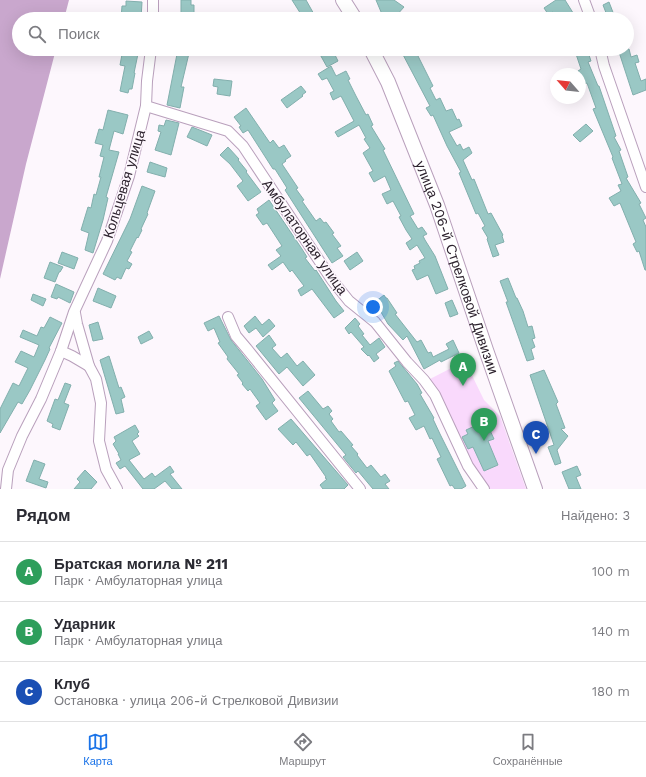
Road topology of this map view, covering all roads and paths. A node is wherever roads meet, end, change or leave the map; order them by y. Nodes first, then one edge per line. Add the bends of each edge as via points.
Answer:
1 (153, 0) edge
2 (343, 0) edge
3 (584, 0) edge
4 (153, 12) edge
5 (350, 12) edge
6 (588, 12) edge
7 (150, 56) edge
8 (375, 56) edge
9 (602, 56) edge
10 (146, 106) junction
11 (646, 187) edge
12 (74, 312) junction
13 (228, 317) dead end
14 (60, 351) junction
15 (89, 366) junction
16 (6, 489) edge
17 (117, 489) edge
18 (360, 489) edge
19 (484, 489) edge
20 (535, 489) edge

1 - 4 street
2 - 5 main road
3 - 6 street
7 - 10 street, Кольцевая улица
8 - 20 main road, улица 206-й Стрелковой Дивизии via 388,82 438,205
9 - 11 street
10 - 12 street, Кольцевая улица via 129,176 107,241
10 - 19 street, Амбулаторная улица via 228,131 243,146 332,280 350,301 375,322 435,395 468,466
12 - 14 street, Кольцевая улица
12 - 15 street
13 - 18 street via 236,336
14 - 15 street
14 - 16 street, Кольцевая улица via 8,470
15 - 17 street via 96,379 101,403 99,441 106,469

